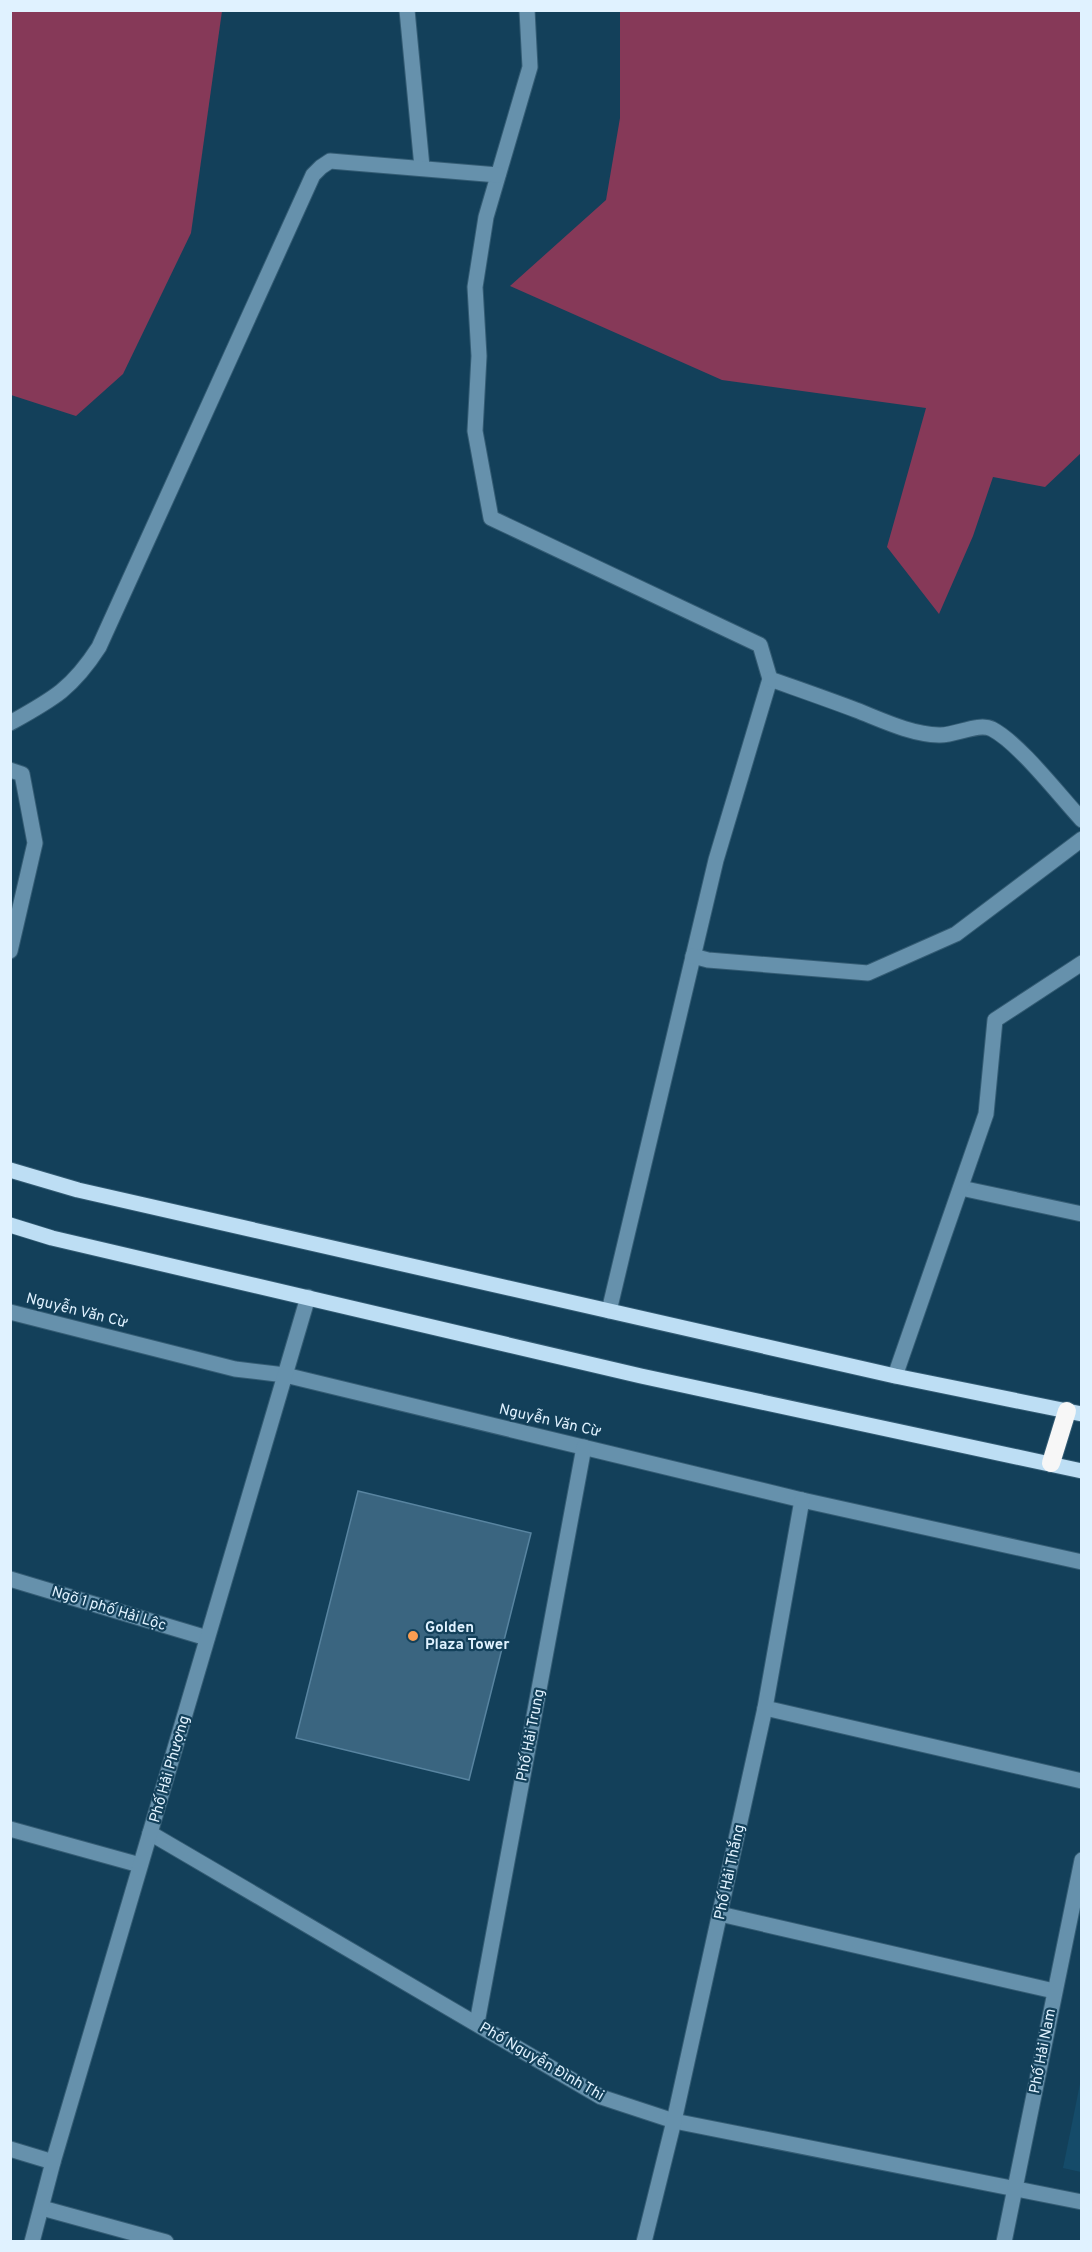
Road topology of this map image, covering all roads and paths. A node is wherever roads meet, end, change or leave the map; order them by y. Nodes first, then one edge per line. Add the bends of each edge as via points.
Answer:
1 (407, 10) edge
2 (527, 10) edge
3 (423, 167) junction
4 (498, 175) junction
5 (770, 679) junction
6 (10, 723) edge
7 (10, 770) edge
8 (1082, 820) edge
9 (1082, 839) edge
10 (12, 941) edge
11 (693, 956) junction
12 (1082, 963) edge
13 (10, 1170) edge
14 (961, 1188) junction
15 (1082, 1214) edge
16 (10, 1225) edge
17 (308, 1297) junction
18 (609, 1311) junction
19 (10, 1312) edge
20 (285, 1375) junction
21 (895, 1376) junction
22 (1074, 1412) edge
23 (584, 1447) junction
24 (1052, 1463) junction
25 (1082, 1471) edge
26 (802, 1500) junction
27 (1082, 1562) edge
28 (10, 1579) edge
29 (207, 1638) junction
30 (765, 1708) junction
31 (1082, 1781) edge
32 (10, 1829) edge
33 (150, 1833) junction
34 (1082, 1860) edge
35 (140, 1865) junction
36 (720, 1914) junction
37 (1054, 1990) junction
38 (477, 2023) junction
39 (674, 2121) junction
40 (10, 2149) edge
41 (53, 2162) junction
42 (1015, 2189) junction
43 (1082, 2202) edge
44 (42, 2208) junction
45 (32, 2241) edge
46 (166, 2241) edge
47 (644, 2241) edge
48 (1004, 2241) edge

1 - 3 street
2 - 4 street via 530,67
3 - 4 street
3 - 6 street via 330,161 313,175 99,647 73,683
4 - 5 street via 486,217 475,287 479,356 475,431 491,518 760,645
5 - 8 street via 921,733 940,735 980,726 990,728 1011,742
5 - 11 street via 716,860
7 - 10 street via 22,774 34,843
9 - 11 street via 956,934 868,973
11 - 18 street
12 - 14 street via 995,1020 986,1114
13 - 18 main road via 78,1190
14 - 15 street
14 - 21 street
16 - 17 main road
17 - 20 street, Phố Hải Phượng
17 - 24 main road via 641,1376
18 - 21 main road
19 - 20 street, Nguyễn Văn Cừ via 235,1369
20 - 23 street, Nguyễn Văn Cừ
20 - 29 street, Phố Hải Phượng
21 - 22 main road
22 - 24 highway
23 - 26 street, Nguyễn Văn Cừ
23 - 38 street, Phố Hải Trung
24 - 25 main road
26 - 27 street, Nguyễn Văn Cừ
26 - 30 street, Phố Hải Thắng
28 - 29 street, Ngõ 1 phố Hải Lộc
29 - 33 street, Phố Hải Phượng
30 - 31 street
30 - 36 street, Phố Hải Thắng
32 - 35 street
33 - 35 street, Phố Hải Phượng
33 - 38 street, Phố Nguyễn Đình Thi
34 - 37 street, Phố Hải Nam
35 - 41 street, Phố Hải Phượng
36 - 37 street
36 - 39 street, Phố Hải Thắng
37 - 42 street, Phố Hải Nam
38 - 39 street, Phố Nguyễn Đình Thi via 601,2097
39 - 42 street, Phố Nguyễn Đình Thi
39 - 47 street, Phố Hải Thắng
40 - 41 street
41 - 44 street, Phố Hải Phượng
42 - 43 street, Phố Nguyễn Đình Thi
42 - 48 street, Phố Hải Nam
44 - 45 street, Phố Hải Phượng
44 - 46 street

